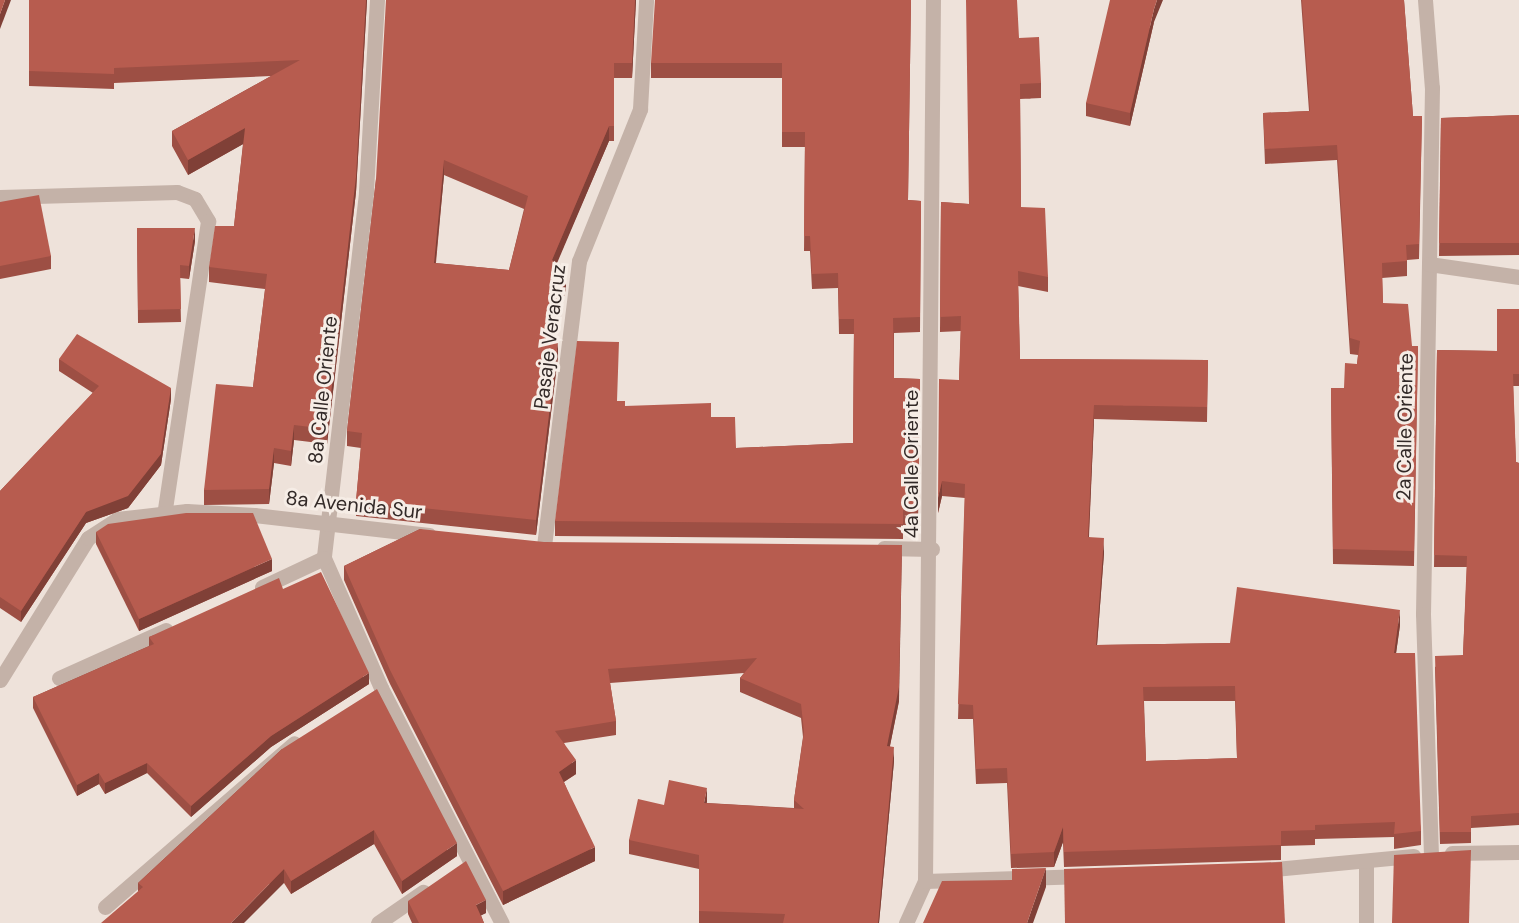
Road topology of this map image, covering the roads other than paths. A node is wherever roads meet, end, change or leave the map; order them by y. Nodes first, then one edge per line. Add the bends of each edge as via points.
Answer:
1 (377, 0) edge
2 (646, 0) edge
3 (933, 0) edge
4 (1425, 0) edge
5 (0, 197) edge
6 (1429, 264) junction
7 (1519, 277) edge
8 (164, 514) junction
9 (328, 526) junction
10 (442, 536) edge
11 (521, 544) edge
12 (544, 546) junction
13 (568, 546) edge
14 (861, 548) edge
15 (932, 549) junction
16 (324, 558) junction
17 (251, 592) edge
18 (177, 625) edge
19 (59, 678) dead end
20 (0, 680) edge
21 (381, 688) junction
22 (362, 700) edge
23 (314, 731) edge
24 (1519, 852) edge
25 (1431, 854) junction
26 (472, 857) junction
27 (1366, 862) junction
28 (453, 870) edge
29 (1248, 870) edge
30 (1105, 875) edge
31 (925, 881) junction
32 (435, 884) edge
33 (105, 907) dead end
34 (378, 923) edge
35 (502, 923) edge
36 (906, 923) edge
37 (1366, 923) edge

1 - 9 street, 8a Calle Oriente via 366,194
2 - 12 street, Pasaje Veracruz via 640,109 579,261
3 - 15 street, 4a Calle Oriente
4 - 6 street, 2a Calle Oriente via 1432,88
5 - 8 street via 177,192 195,199 208,221
6 - 7 street
6 - 25 street, 2a Calle Oriente via 1423,614
8 - 9 street, 8a Avenida Sur via 254,515
8 - 20 street, 8a Avenida Sur via 117,519 88,538
9 - 10 street, 8a Avenida Sur
9 - 16 street, 8a Calle Oriente
11 - 12 street
12 - 13 street
14 - 15 street
15 - 31 street, 4a Calle Oriente
16 - 17 street
16 - 21 street
18 - 19 street
21 - 22 street
21 - 26 street
23 - 33 street via 276,755
24 - 25 street
25 - 27 street
26 - 28 street
26 - 35 street
27 - 29 street
27 - 37 street
30 - 31 street
31 - 36 street, 4a Calle Oriente
32 - 34 street

